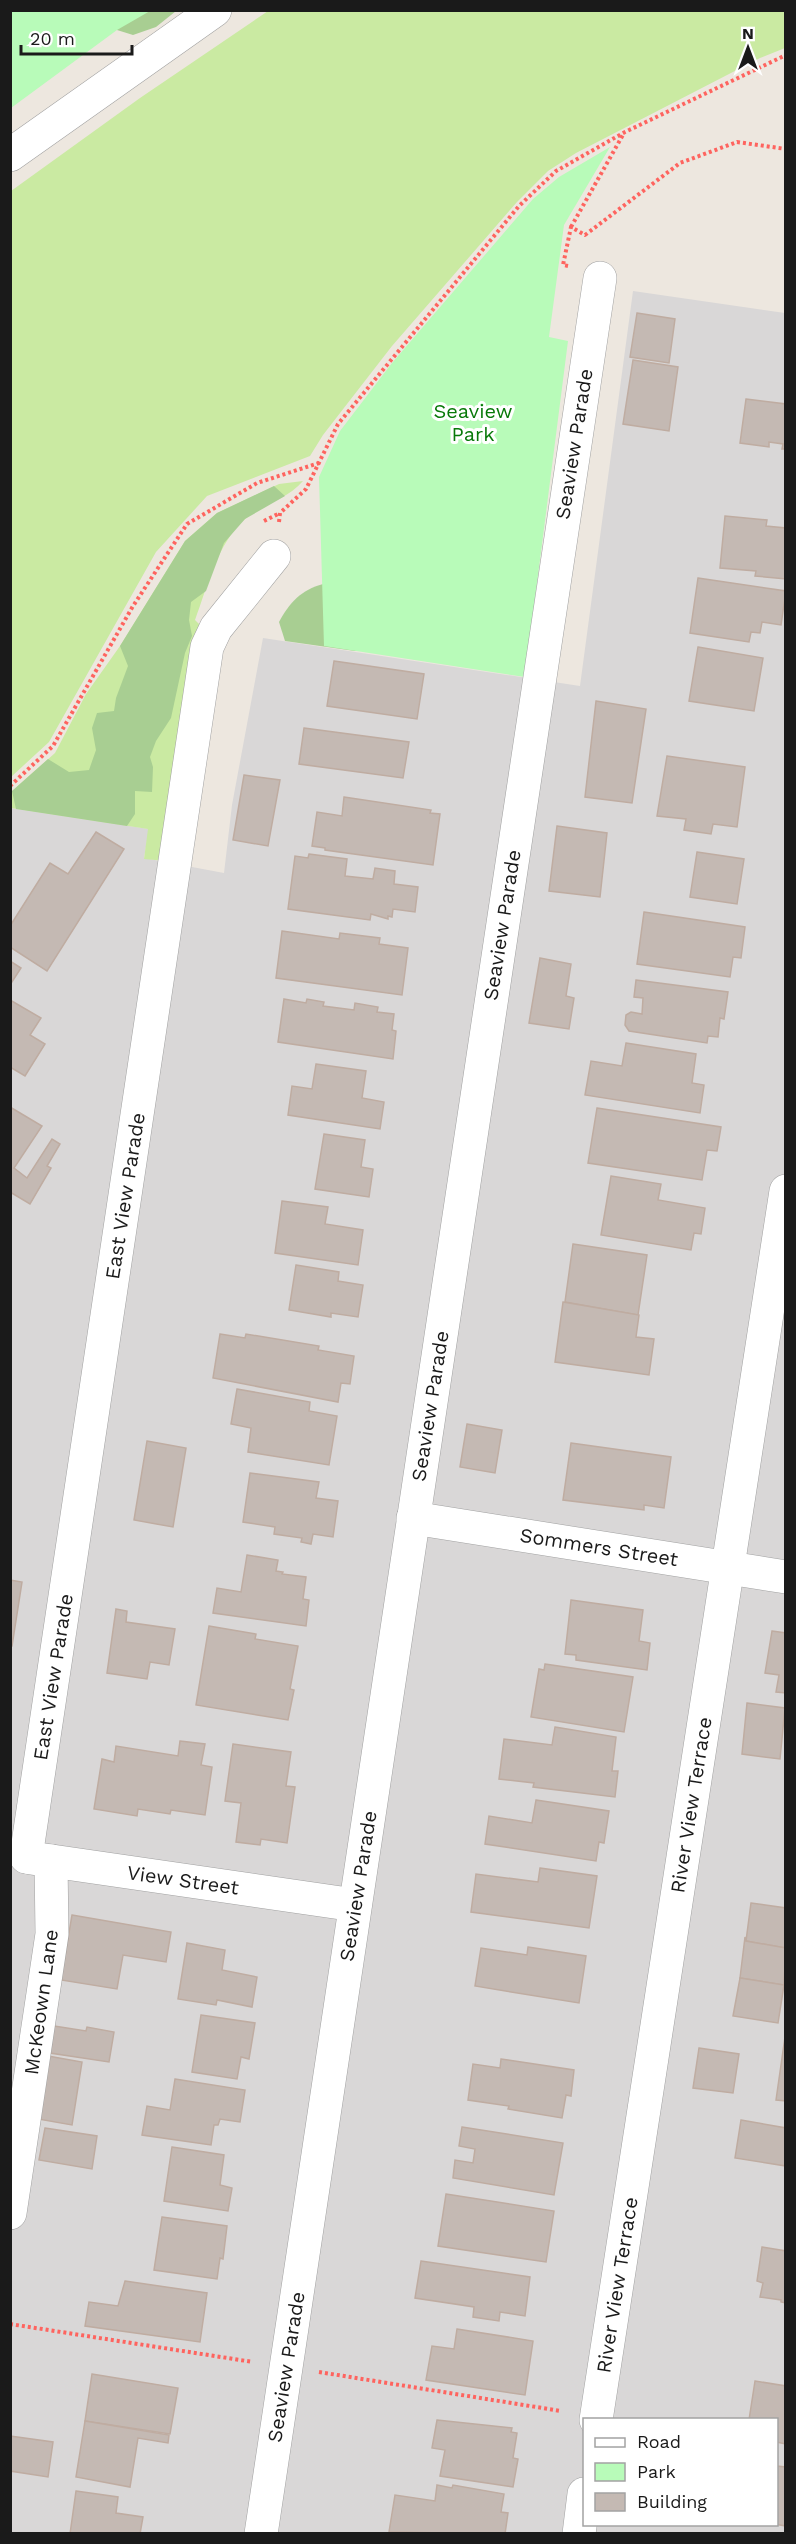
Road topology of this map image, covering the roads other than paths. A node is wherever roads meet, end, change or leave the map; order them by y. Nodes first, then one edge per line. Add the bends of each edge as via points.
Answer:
1 (215, 10) edge
2 (10, 155) edge
3 (600, 278) road end
4 (274, 555) road end
5 (786, 1191) edge
6 (413, 1518) junction
7 (729, 1568) junction
8 (786, 1576) edge
9 (29, 1858) edge
10 (355, 1905) junction
11 (10, 2213) edge
12 (596, 2418) edge
13 (583, 2507) edge
14 (261, 2534) edge
15 (579, 2534) edge

1 - 2 street
3 - 6 street, Seaview Parade
4 - 9 street, East View Parade via 216,628 207,647
5 - 7 street, River View Terrace
6 - 7 street, Sommers Street
6 - 10 street, Seaview Parade
7 - 8 street, Sommers Street
7 - 12 street, River View Terrace
9 - 10 street, View Street
9 - 11 street, McKeown Lane via 52,1934
10 - 14 street, Seaview Parade
13 - 15 street

